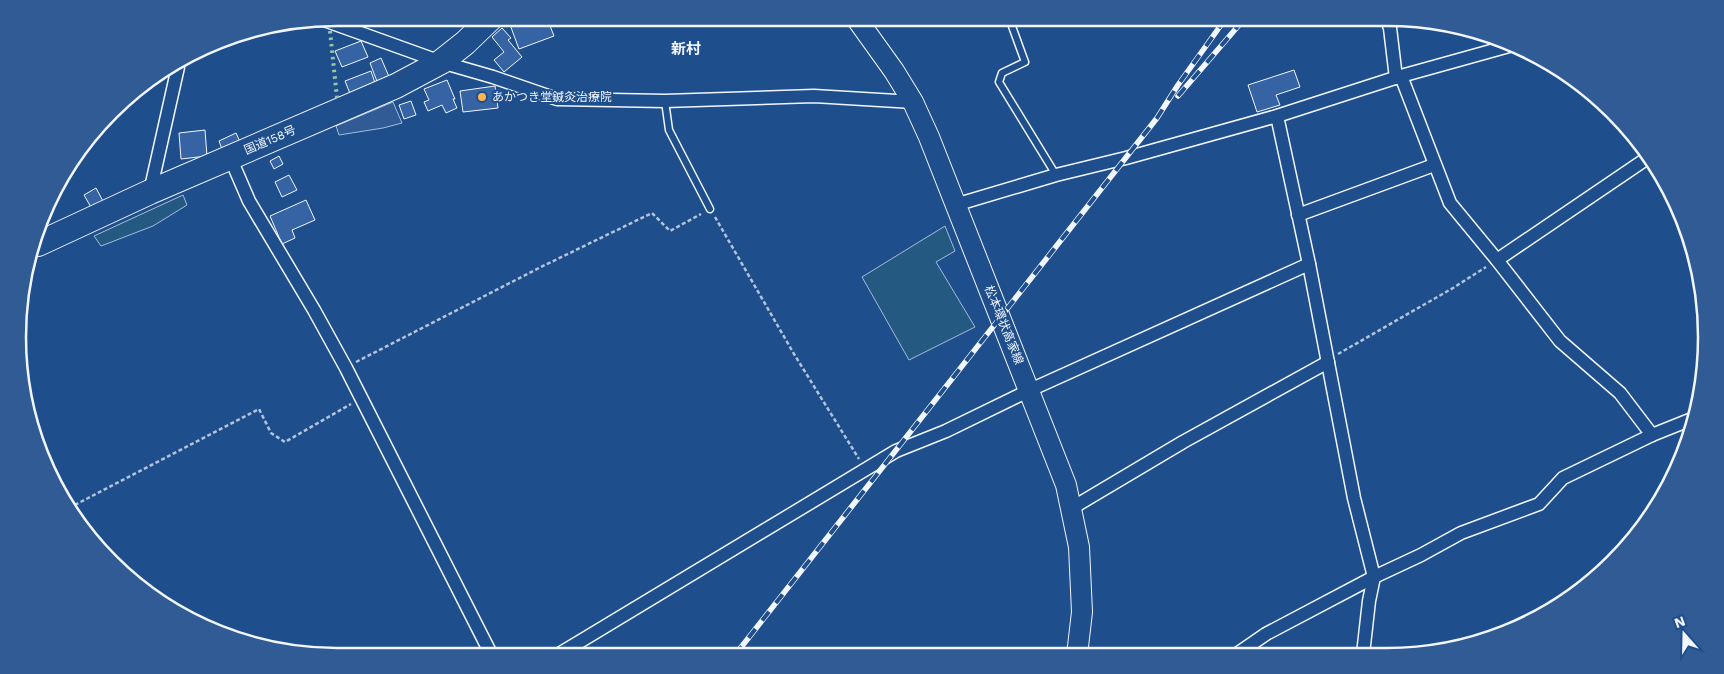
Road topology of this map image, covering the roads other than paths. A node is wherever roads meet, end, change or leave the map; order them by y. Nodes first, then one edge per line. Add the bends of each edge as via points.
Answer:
1 (341, 26) edge
2 (484, 26) edge
3 (862, 26) edge
4 (1012, 26) edge
5 (1389, 26) edge
6 (1501, 48) edge
7 (441, 62) junction
8 (177, 71) edge
9 (1398, 77) junction
10 (665, 100) junction
11 (913, 102) junction
12 (1277, 116) junction
13 (230, 157) junction
14 (1643, 161) edge
15 (1434, 165) junction
16 (1056, 175) junction
17 (150, 192) junction
18 (956, 205) junction
19 (710, 209) road end
20 (1298, 215) junction
21 (41, 242) edge
22 (1497, 260) junction
23 (1309, 264) junction
24 (1328, 361) junction
25 (1030, 390) junction
26 (1686, 422) edge
27 (1652, 435) junction
28 (1072, 508) junction
29 (1374, 577) junction
30 (488, 648) edge
31 (572, 648) edge
32 (1079, 648) edge
33 (1246, 648) edge
34 (1364, 648) edge

1 - 7 street
2 - 7 highway, 国道158号
3 - 11 main road, 松本環状高家線
4 - 16 lane via 1025,62 1002,73 999,82
5 - 9 street
6 - 9 street
7 - 10 street via 557,99
7 - 13 highway, 国道158号 via 396,86
8 - 17 street
9 - 12 street
9 - 15 street
10 - 11 street via 814,96
10 - 19 lane via 669,130
11 - 18 main road, 松本環状高家線
12 - 16 street
12 - 20 street
13 - 17 highway, 国道158号
13 - 30 street via 249,201 346,368
14 - 22 street
15 - 20 street
15 - 22 street via 1450,203
16 - 18 street
17 - 21 highway, 国道158号
18 - 25 main road, 松本環状高家線
20 - 23 street
22 - 27 street via 1560,341 1620,393
23 - 24 street
23 - 25 street
24 - 28 street
24 - 29 street via 1354,498
25 - 28 main road, 松本環状高家線
25 - 31 street via 946,431 896,451
26 - 27 street
27 - 29 street via 1563,478 1539,504 1461,533
28 - 32 main road, 松本環状高家線 via 1082,580
29 - 33 street
29 - 34 street

